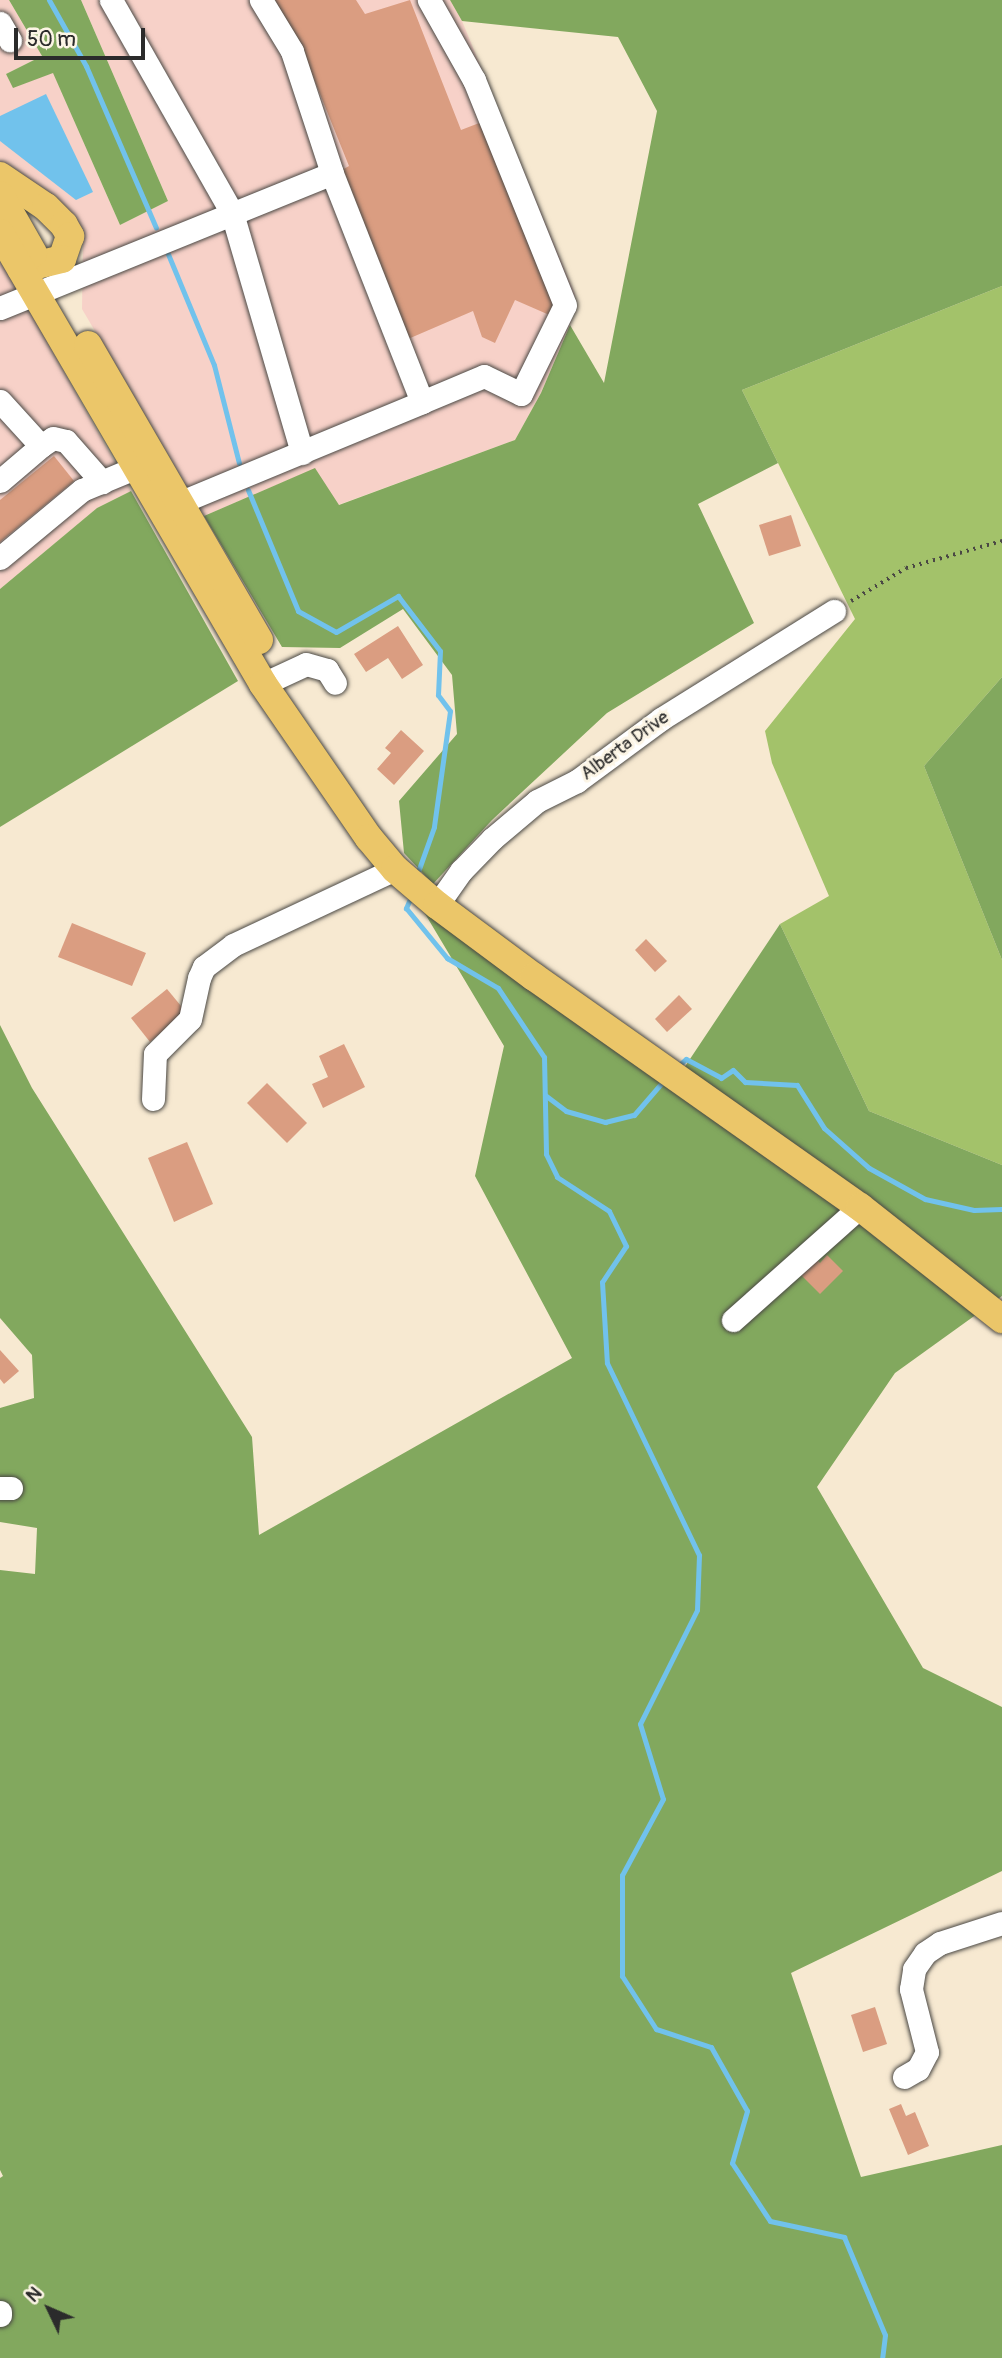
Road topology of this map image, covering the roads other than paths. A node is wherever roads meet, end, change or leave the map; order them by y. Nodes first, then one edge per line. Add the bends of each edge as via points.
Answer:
1 (111, 0) edge
2 (261, 0) edge
3 (429, 0) edge
4 (332, 173) junction
5 (0, 176) edge
6 (0, 195) edge
7 (232, 213) junction
8 (1, 237) edge
9 (38, 279) junction
10 (0, 308) edge
11 (0, 401) edge
12 (422, 402) junction
13 (41, 446) junction
14 (302, 453) junction
15 (136, 467) junction
16 (0, 481) edge
17 (102, 482) junction
18 (181, 502) junction
19 (0, 558) edge
20 (834, 611) road end
21 (271, 679) junction
22 (335, 683) dead end
23 (396, 869) junction
24 (437, 905) junction
25 (153, 1099) dead end
26 (860, 1207) junction
27 (997, 1315) edge
28 (733, 1320) dead end
29 (1002, 1923) edge
30 (904, 2077) dead end

1 - 7 street
2 - 4 street via 292,51
3 - 12 street via 474,80 565,305 521,394 484,376
4 - 7 street
4 - 12 street
5 - 9 main road via 46,207 69,236 62,259
6 - 9 main road
7 - 9 street
7 - 14 street
8 - 9 main road
9 - 10 street
9 - 15 main road
9 - 18 main road
11 - 13 street
12 - 14 street
13 - 16 street
13 - 17 street via 53,438 66,441
14 - 18 street
15 - 17 street
15 - 21 main road
17 - 19 street via 82,490
18 - 21 main road
20 - 24 street, Alberta Drive via 661,719 577,782 537,802 469,863
21 - 22 street via 306,664 327,670
21 - 23 main road via 341,797
23 - 24 main road
23 - 25 street via 233,945 204,967 190,1019 155,1054
24 - 26 main road
26 - 27 main road
26 - 28 street
29 - 30 street via 940,1943 925,1953 914,1969 911,1989 927,2052 918,2069

